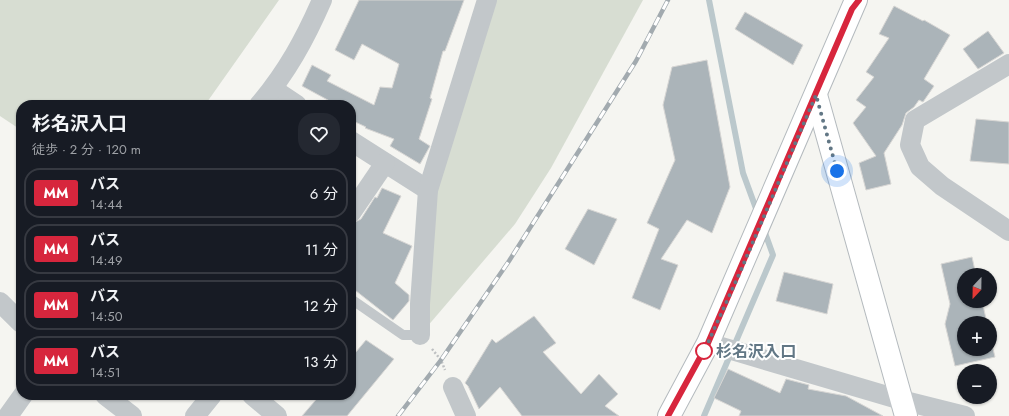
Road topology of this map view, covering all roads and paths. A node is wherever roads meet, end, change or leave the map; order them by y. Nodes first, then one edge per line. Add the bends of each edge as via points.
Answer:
1 (322, 0) edge
2 (488, 0) edge
3 (856, 3) edge
4 (1009, 64) edge
5 (273, 89) junction
6 (816, 95) junction
7 (263, 100) edge
8 (290, 100) edge
9 (356, 144) edge
10 (385, 163) junction
11 (428, 190) junction
12 (356, 206) edge
13 (1009, 230) edge
14 (0, 302) edge
15 (356, 302) edge
16 (16, 318) edge
17 (420, 335) junction
18 (708, 343) junction
19 (453, 387) joint
20 (19, 400) edge
21 (111, 400) edge
22 (208, 400) edge
23 (258, 400) edge
24 (903, 408) edge
25 (8, 416) edge
26 (132, 416) edge
27 (195, 416) edge
28 (277, 416) edge
29 (466, 416) edge
30 (668, 416) edge
31 (965, 416) edge

1 - 5 street via 306,38
2 - 11 street
3 - 6 main road
4 - 13 street via 915,120 910,145 920,167 942,186
5 - 7 street
5 - 8 street
6 - 18 main road
6 - 24 main road
9 - 10 street
10 - 11 street
10 - 12 street
11 - 17 street
14 - 16 street
15 - 17 lane via 403,335
17 - 19 path via 441,360
18 - 24 street
18 - 30 main road
19 - 29 street
20 - 25 street
21 - 26 street
22 - 27 street
23 - 28 street
24 - 31 street

